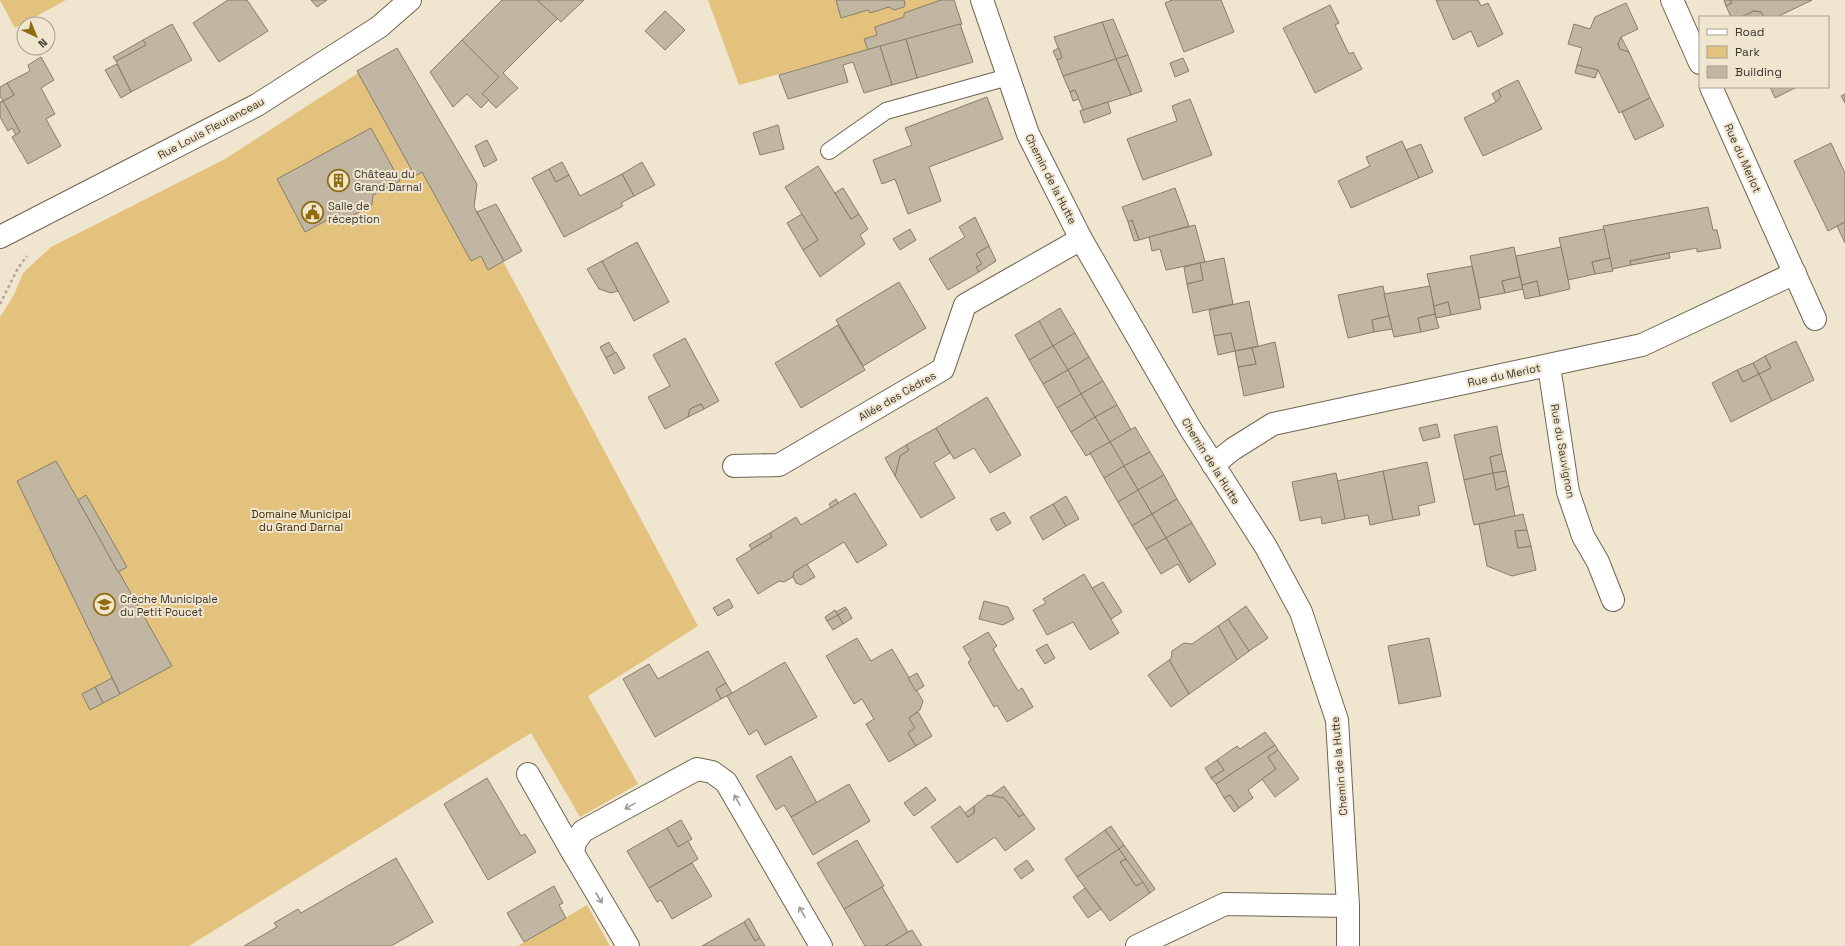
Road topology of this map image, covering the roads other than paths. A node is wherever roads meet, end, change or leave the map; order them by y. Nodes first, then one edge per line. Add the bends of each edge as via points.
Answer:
1 (410, 0) edge
2 (982, 0) edge
3 (1672, 0) edge
4 (1699, 60) edge
5 (1008, 77) junction
6 (1711, 88) edge
7 (829, 151) dead end
8 (0, 237) edge
9 (1081, 238) junction
10 (1794, 272) junction
11 (1815, 319) dead end
12 (1549, 366) junction
13 (1212, 465) junction
14 (734, 466) dead end
15 (1612, 600) dead end
16 (528, 774) dead end
17 (573, 853) junction
18 (1348, 906) junction
19 (628, 946) edge
20 (821, 946) edge
21 (1137, 946) edge
22 (1348, 946) edge

1 - 8 street, Rue Louis Fleuranceau via 379,27 257,105
2 - 5 street, Chemin de la Hutte
3 - 4 street
5 - 7 lane via 886,112
5 - 9 street, Chemin de la Hutte via 1028,134
6 - 10 street, Rue du Merlot
9 - 13 street, Chemin de la Hutte
9 - 14 street, Allée des Cèdres via 965,306 943,369 779,465
10 - 11 street, Rue du Merlot
10 - 12 street, Rue du Merlot via 1642,345
12 - 13 street, Rue du Merlot via 1273,424
12 - 15 street, Rue du Sauvignon via 1568,492 1583,536 1598,562
13 - 18 street, Chemin de la Hutte via 1266,547 1301,612 1337,720
16 - 17 street
17 -> 19 street
20 -> 17 street via 726,782 712,772 697,769 583,831 575,842
18 - 21 street via 1225,904
18 - 22 street, Chemin de la Hutte

